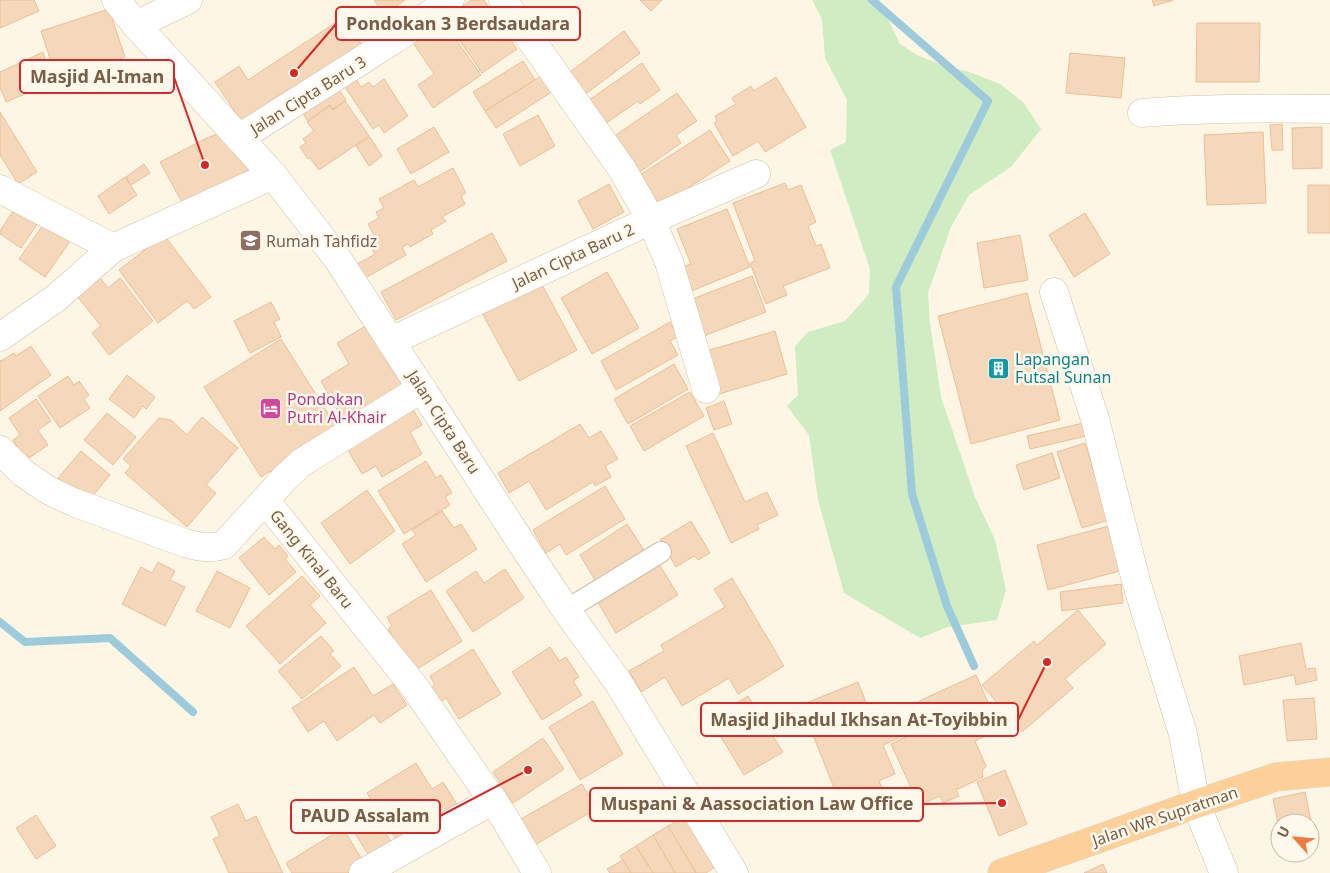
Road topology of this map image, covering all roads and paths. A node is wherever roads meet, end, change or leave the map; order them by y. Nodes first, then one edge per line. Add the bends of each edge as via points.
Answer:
1 (116, 0) edge
2 (188, 0) edge
3 (450, 0) edge
4 (503, 0) edge
5 (136, 25) junction
6 (1330, 109) edge
7 (1142, 113) dead end
8 (239, 138) junction
9 (756, 174) dead end
10 (273, 175) junction
11 (0, 189) edge
12 (651, 220) junction
13 (113, 248) junction
14 (1054, 292) dead end
15 (0, 337) edge
16 (391, 341) junction
17 (422, 388) junction
18 (706, 390) dead end
19 (0, 450) edge
20 (265, 500) junction
21 (662, 552) dead end
22 (566, 610) junction
23 (1330, 772) edge
24 (493, 800) junction
25 (1196, 804) junction
26 (363, 873) edge
27 (537, 873) edge
28 (734, 873) edge
29 (1002, 873) edge
30 (1224, 873) edge

1 - 5 street, Jalan Cipta Baru
2 - 5 street
3 - 8 street, Jalan Cipta Baru 3
4 - 12 street via 622,169
5 - 8 street, Jalan Cipta Baru
6 - 7 street via 1256,108
8 - 10 street, Jalan Cipta Baru
9 - 12 street, Jalan Cipta Baru 2
10 - 13 street
10 - 16 street, Jalan Cipta Baru via 337,258
11 - 13 street
12 - 16 street, Jalan Cipta Baru 2
12 - 18 street via 669,262
13 - 15 street via 56,298
14 - 25 street via 1095,419 1136,581 1183,734
16 - 17 street, Jalan Cipta Baru
17 - 20 street via 301,463
17 - 22 street, Jalan Cipta Baru
19 - 20 street, Gang Kinal Baru via 23,473 48,490 202,548 224,546
20 - 24 street, Gang Kinal Baru via 413,685
21 - 22 street
22 - 28 street, Jalan Cipta Baru via 618,682
23 - 25 highway, Jalan WR Supratman via 1276,777
24 - 26 street
24 - 27 street, Gang Kinal Baru
25 - 29 highway, Jalan WR Supratman
25 - 30 street

